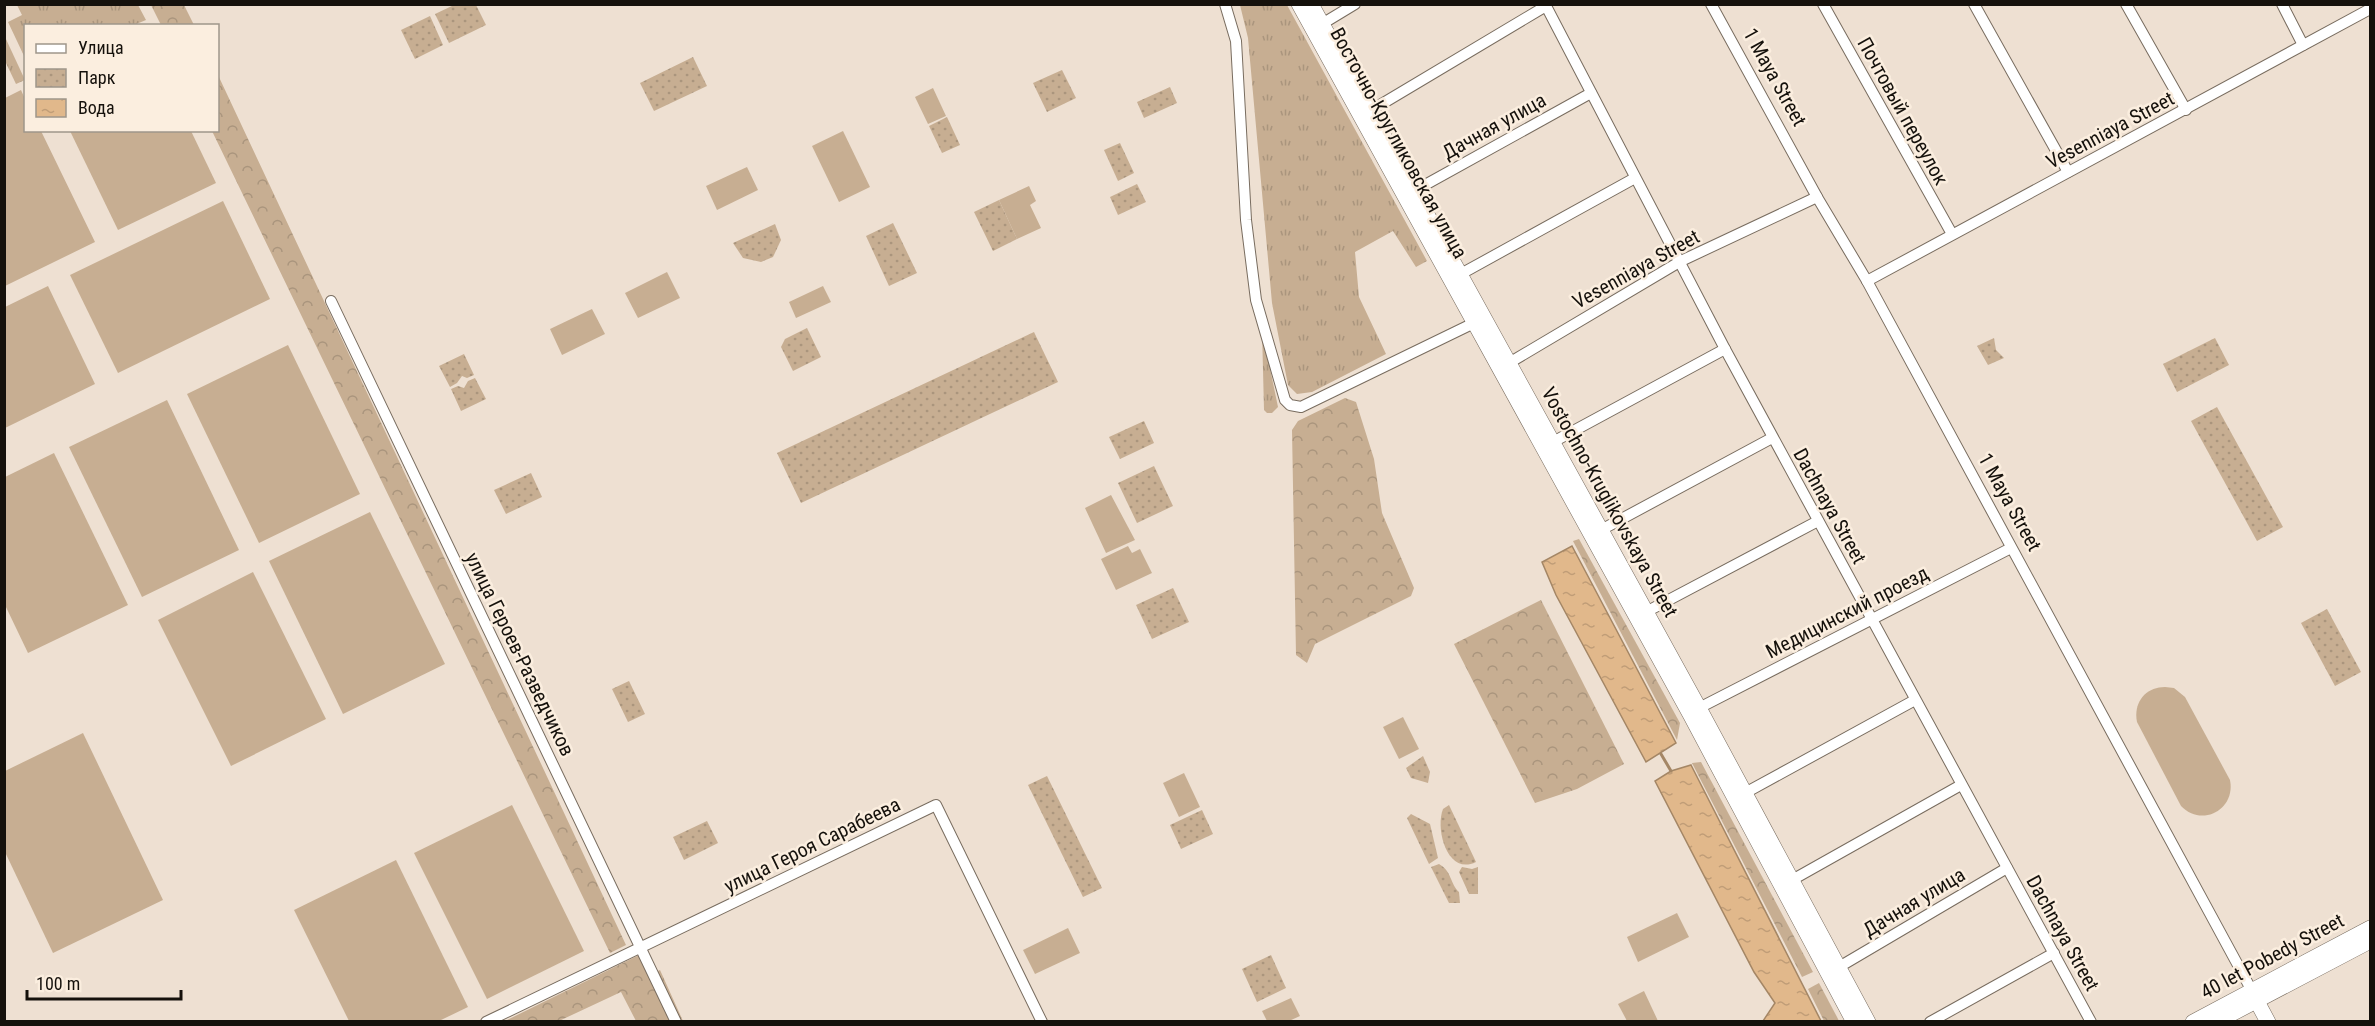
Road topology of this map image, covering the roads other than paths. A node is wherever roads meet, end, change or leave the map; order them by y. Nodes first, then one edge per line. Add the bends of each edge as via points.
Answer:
1 (1225, 4) edge
2 (1299, 4) edge
3 (1311, 4) edge
4 (1355, 4) edge
5 (1712, 4) edge
6 (1823, 4) edge
7 (1974, 4) edge
8 (2126, 4) edge
9 (2282, 4) edge
10 (1546, 5) edge
11 (2370, 9) edge
12 (1322, 24) junction
13 (2303, 45) junction
14 (1591, 93) junction
15 (2186, 110) junction
16 (1370, 111) junction
17 (2068, 172) junction
18 (1635, 178) junction
19 (1414, 191) junction
20 (1816, 197) junction
21 (1952, 234) junction
22 (1681, 261) junction
23 (1460, 274) junction
24 (1867, 281) junction
25 (331, 301) dead end
26 (1474, 323) junction
27 (1725, 349) junction
28 (1509, 363) junction
29 (1772, 438) junction
30 (1553, 442) junction
31 (1818, 521) junction
32 (1601, 530) junction
33 (2011, 548) junction
34 (1646, 612) junction
35 (1871, 619) junction
36 (1915, 700) junction
37 (1699, 708) junction
38 (1961, 785) junction
39 (1745, 793) junction
40 (2007, 868) junction
41 (1792, 880) junction
42 (2370, 928) edge
43 (2370, 941) edge
44 (640, 947) junction
45 (2054, 953) junction
46 (1839, 968) junction
47 (2254, 996) junction
48 (486, 1022) edge
49 (676, 1022) edge
50 (1042, 1022) edge
51 (1854, 1022) edge
52 (1868, 1022) edge
53 (1930, 1022) edge
54 (2091, 1022) edge
55 (2193, 1022) edge
56 (2216, 1022) edge
57 (2268, 1022) edge

1 - 26 street via 1236,41 1246,220 1257,300 1285,400 1301,407
2 - 26 main road, Восточно-Кругликовская улица
3 - 12 main road, Vostochno-Kruglikovskaya Street
4 - 12 street
5 - 20 street, 1 Maya Street
6 - 21 street, Почтовый переулок
7 - 17 street
8 - 15 street
9 - 13 street
10 - 14 street, Dachnaya Street
10 - 16 street
11 - 13 street, Vesenniaya Street
12 - 16 main road, Vostochno-Kruglikovskaya Street
13 - 15 street, Vesenniaya Street
14 - 18 street, Dachnaya Street
14 - 19 street, Дачная улица
15 - 17 street, Vesenniaya Street
16 - 19 main road, Vostochno-Kruglikovskaya Street
17 - 21 street, Vesenniaya Street
18 - 22 street, Dachnaya Street
18 - 23 street
19 - 23 main road, Vostochno-Kruglikovskaya Street
20 - 22 street, Vesenniaya Street
20 - 24 street, 1 Maya Street
21 - 24 street, Vesenniaya Street
22 - 27 street, Dachnaya Street
22 - 28 street, Vesenniaya Street
23 - 28 main road, Vostochno-Kruglikovskaya Street
24 - 33 street, 1 Maya Street
25 - 44 street, улица Героев-Разведчиков
26 - 51 main road, Восточно-Кругликовская улица
27 - 29 street, Dachnaya Street
27 - 30 street
28 - 30 main road, Vostochno-Kruglikovskaya Street
29 - 31 street, Dachnaya Street
29 - 32 street
30 - 32 main road, Vostochno-Kruglikovskaya Street
31 - 34 street
31 - 35 street, Dachnaya Street
32 - 34 main road, Vostochno-Kruglikovskaya Street
33 - 35 street, Медицинский проезд
33 - 47 street, 1 Maya Street
34 - 37 main road, Vostochno-Kruglikovskaya Street
35 - 36 street, Dachnaya Street
35 - 37 street, Медицинский проезд
36 - 38 street, Dachnaya Street
36 - 39 street
37 - 39 main road, Vostochno-Kruglikovskaya Street
38 - 40 street, Dachnaya Street
38 - 41 street
39 - 41 main road, Vostochno-Kruglikovskaya Street
40 - 45 street, Dachnaya Street
40 - 46 street, Дачная улица
41 - 46 main road, Vostochno-Kruglikovskaya Street
42 - 47 main road, 40 let Pobedy Street
43 - 47 main road, 40 let Pobedy Street
44 - 48 street, улица Героя Сарабеева
44 - 49 street, улица Героев-Разведчиков
44 - 50 street, улица Героя Сарабеева via 936,805
45 - 53 street
45 - 54 street, Dachnaya Street
46 - 52 main road, Vostochno-Kruglikovskaya Street
47 - 55 main road, 40 let Pobedy Street
47 - 56 main road
47 - 57 main road, 1 Maya Street

